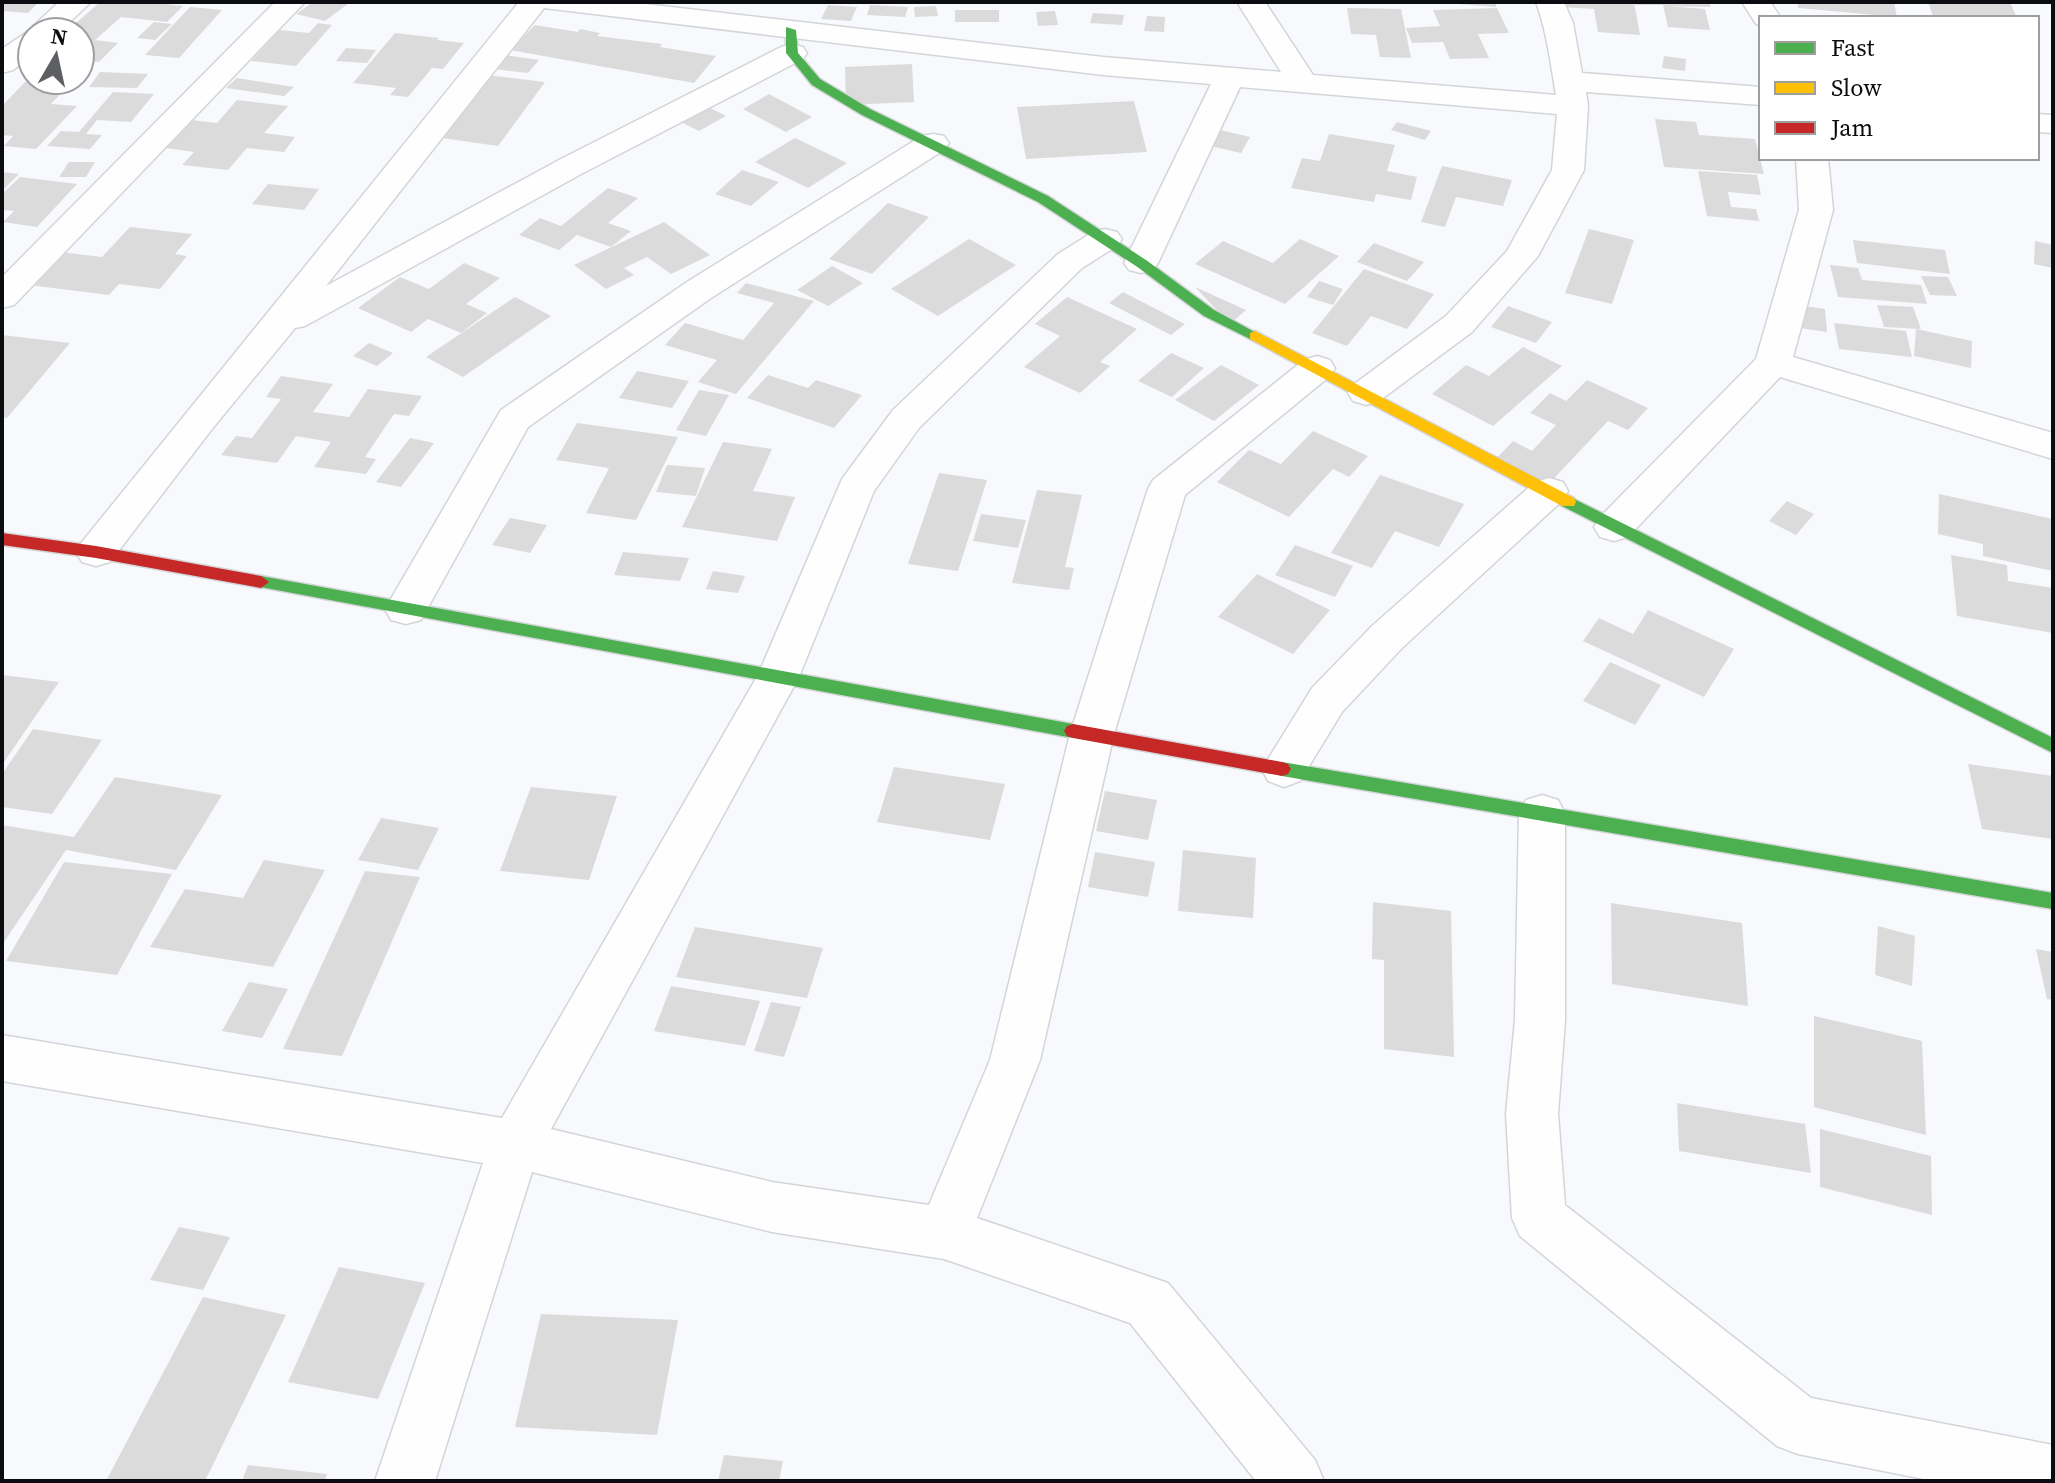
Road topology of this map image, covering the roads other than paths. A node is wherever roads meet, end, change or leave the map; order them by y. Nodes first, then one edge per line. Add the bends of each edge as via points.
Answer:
1 (77, 2) edge
2 (291, 2) edge
3 (534, 2) edge
4 (554, 2) edge
5 (772, 2) edge
6 (1251, 2) edge
7 (1550, 2) edge
8 (60, 16) edge
9 (705, 20) junction
10 (791, 42) junction
11 (1229, 77) junction
12 (1303, 83) junction
13 (1570, 93) junction
14 (1759, 96) edge
15 (933, 143) junction
16 (1812, 160) edge
17 (1105, 239) junction
18 (1141, 263) junction
19 (2, 297) edge
20 (280, 324) junction
21 (1773, 363) junction
22 (1317, 368) junction
23 (1366, 393) junction
24 (2053, 446) edge
25 (1549, 491) junction
26 (1614, 527) junction
27 (2, 539) edge
28 (96, 552) junction
29 (406, 609) junction
30 (778, 677) junction
31 (1092, 734) junction
32 (2053, 746) edge
33 (1284, 769) junction
34 (1542, 813) junction
35 (2053, 901) edge
36 (2, 1058) edge
37 (515, 1144) junction
38 (944, 1233) junction
39 (2053, 1475) edge
40 (405, 1481) edge
41 (1294, 1481) edge

1 - 8 street
2 - 19 street
3 - 20 street
4 - 9 street
5 - 9 street
6 - 12 street
7 - 13 street
9 - 10 street
10 - 11 street
10 - 15 street via 816,82
10 - 20 street
11 - 12 street
11 - 18 street
12 - 13 street
13 - 14 street
13 - 23 street via 1568,170 1521,256 1459,324
15 - 17 street via 1043,199
15 - 29 street via 699,290 514,419
16 - 21 street via 1816,210
17 - 18 street
17 - 30 street via 1070,261 906,419 856,488
18 - 22 street via 1209,313
20 - 28 street
21 - 24 street
21 - 26 street
22 - 23 street
22 - 31 street via 1167,489
23 - 25 street
25 - 26 street
25 - 33 street via 1367,658 1327,700
26 - 32 street
27 - 28 street
28 - 29 street
29 - 30 street
30 - 31 street
30 - 37 street
31 - 33 street
31 - 38 street via 1015,1060
33 - 34 street
34 - 35 street
34 - 39 street via 1540,1020 1532,1114 1539,1218 1798,1425
36 - 37 street
37 - 38 street via 772,1207
37 - 40 street
38 - 41 street via 1148,1302

